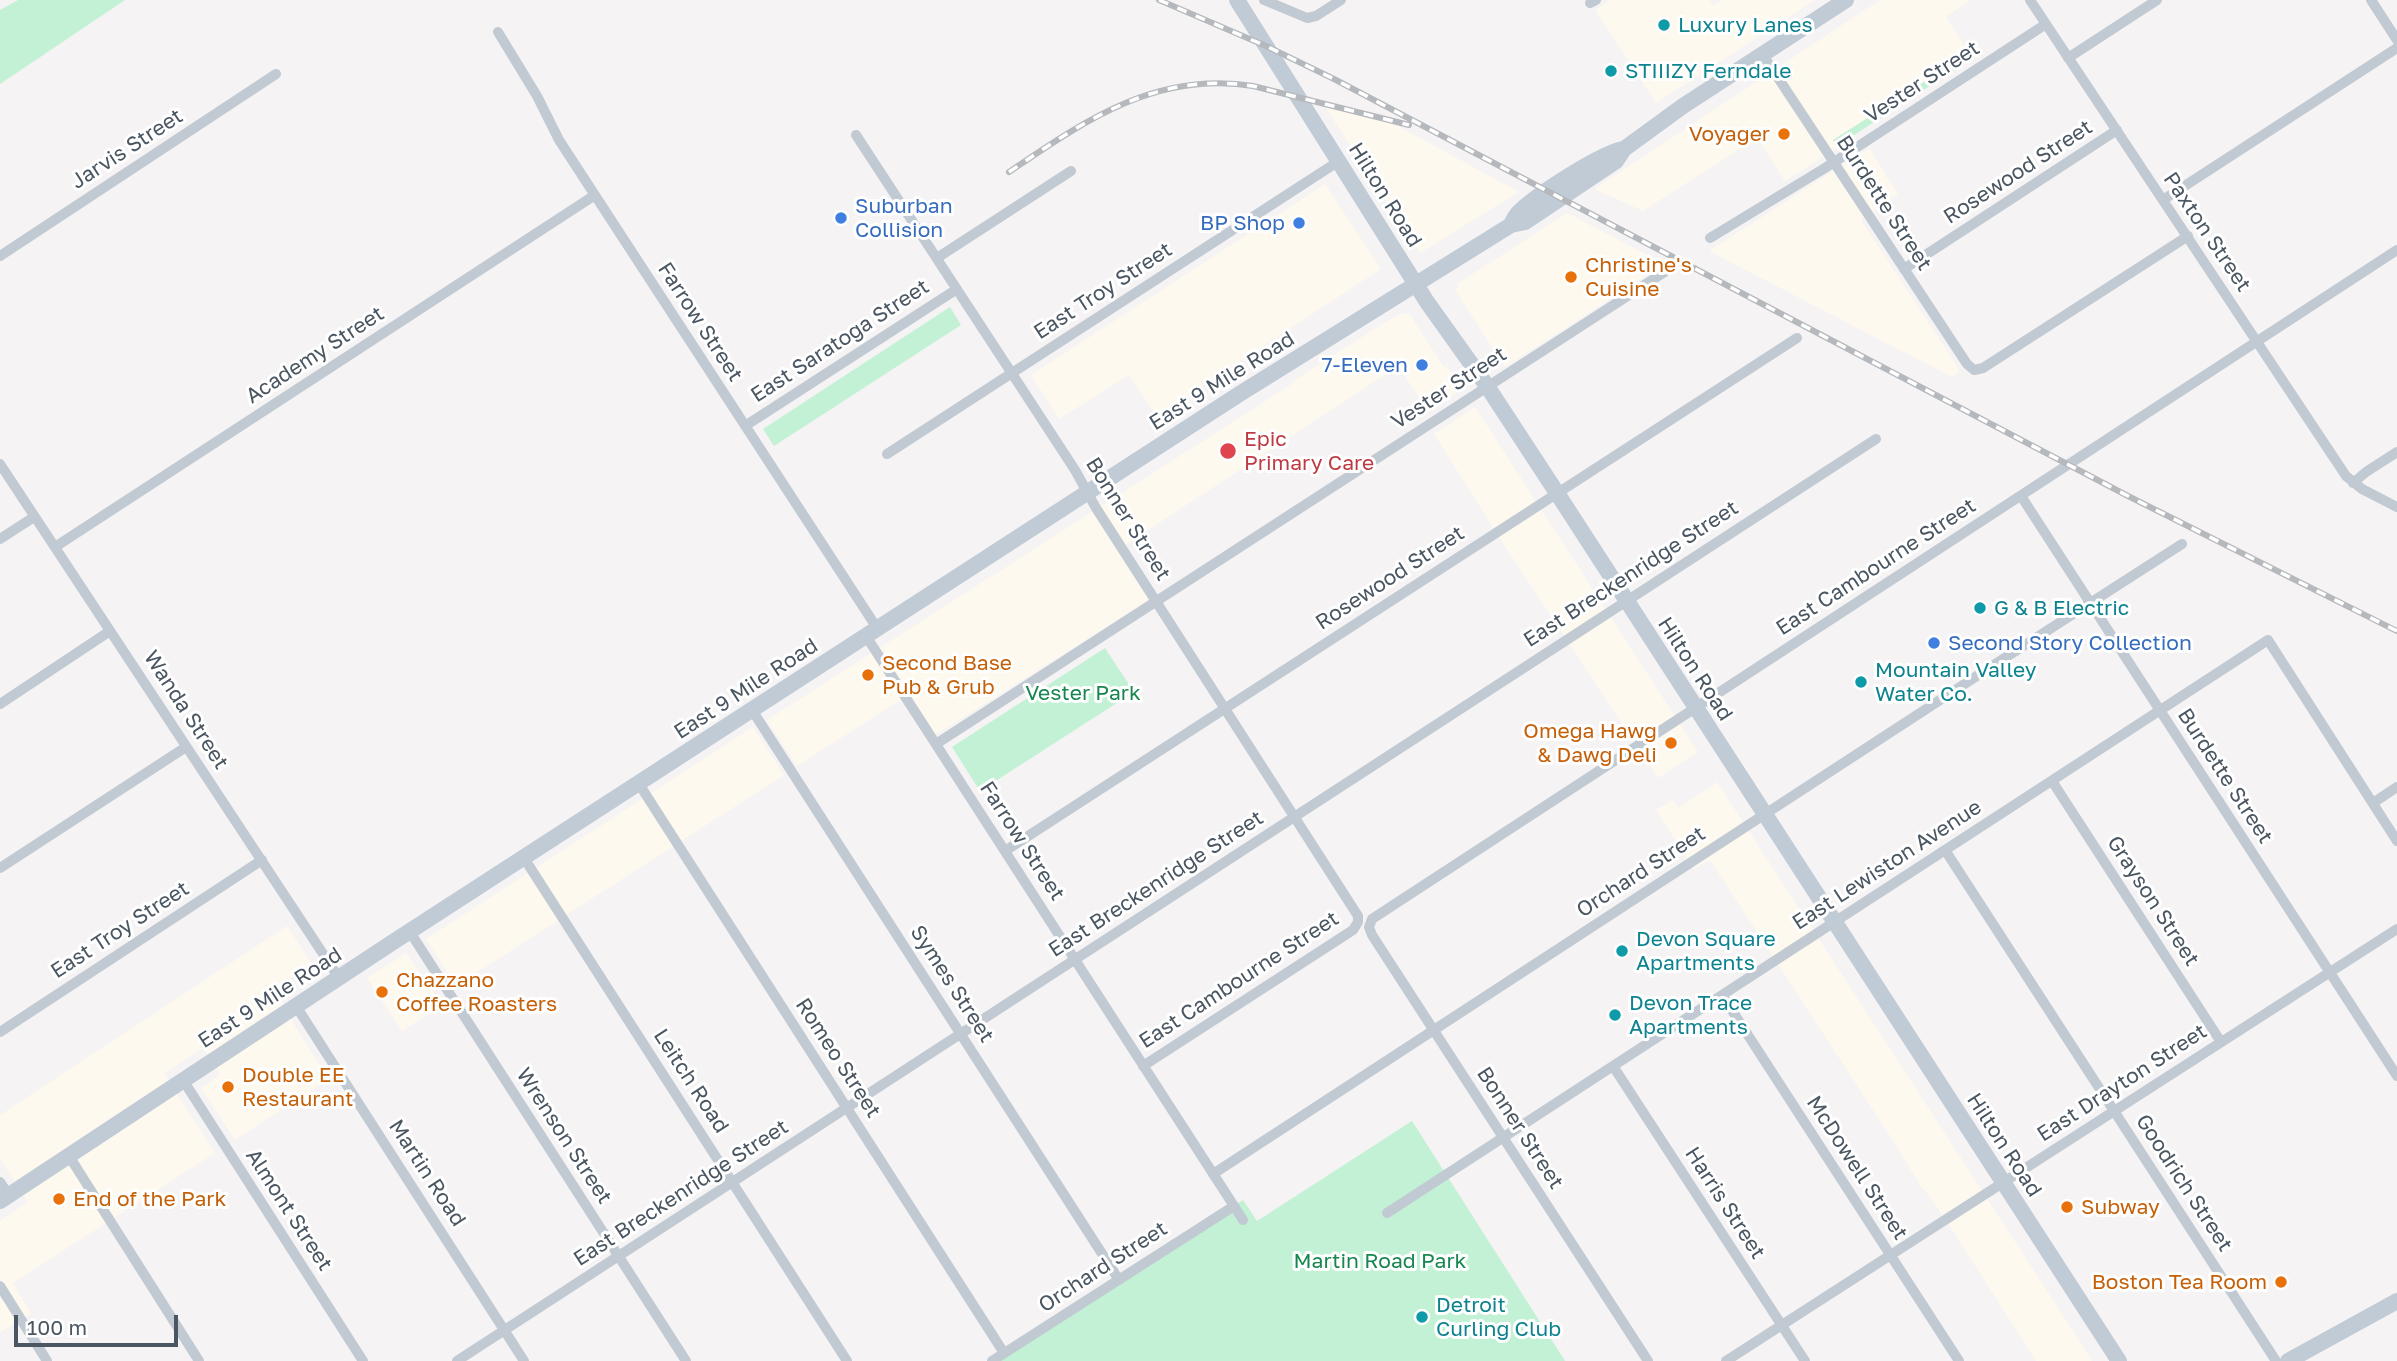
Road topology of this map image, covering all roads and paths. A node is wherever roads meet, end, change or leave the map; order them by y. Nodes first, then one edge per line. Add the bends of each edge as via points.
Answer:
1 (1237, 0) edge
2 (1264, 0) edge
3 (1340, 0) edge
4 (1846, 0) edge
5 (2030, 0) edge
6 (2157, 0) edge
7 (2371, 0) edge
8 (2046, 24) junction
9 (498, 32) dead end
10 (2397, 40) edge
11 (2397, 48) edge
12 (1763, 55) junction
13 (2068, 58) junction
14 (276, 74) dead end
15 (2117, 130) junction
16 (856, 135) dead end
17 (1339, 161) junction
18 (1833, 162) junction
19 (1071, 171) dead end
20 (596, 195) junction
21 (2163, 200) junction
22 (2188, 236) junction
23 (1710, 238) dead end
24 (2397, 250) edge
25 (0, 256) edge
26 (937, 258) junction
27 (1904, 269) junction
28 (1666, 271) dead end
29 (1415, 284) junction
30 (957, 289) junction
31 (1797, 338) dead end
32 (2257, 342) junction
33 (1012, 373) junction
34 (1487, 386) junction
35 (745, 426) junction
36 (1876, 439) dead end
37 (2397, 452) edge
38 (887, 454) dead end
39 (0, 464) edge
40 (2353, 484) junction
41 (1087, 492) junction
42 (1557, 493) junction
43 (2021, 496) junction
44 (2397, 507) edge
45 (34, 517) junction
46 (0, 539) edge
47 (2182, 544) dead end
48 (55, 547) junction
49 (1156, 601) junction
50 (1626, 601) junction
51 (2091, 603) junction
52 (110, 631) junction
53 (872, 632) junction
54 (0, 704) edge
55 (1225, 708) junction
56 (1695, 708) junction
57 (752, 710) junction
58 (2160, 711) junction
59 (936, 744) junction
60 (187, 747) junction
61 (2052, 781) junction
62 (639, 784) junction
63 (2397, 787) edge
64 (2373, 803) junction
65 (1765, 815) junction
66 (1295, 816) junction
67 (2397, 841) edge
68 (1945, 850) junction
69 (1005, 851) junction
70 (524, 858) junction
71 (262, 860) junction
72 (0, 869) edge
73 (1375, 916) joint
74 (1834, 922) junction
75 (1356, 927) joint
76 (2397, 929) edge
77 (411, 932) junction
78 (1075, 959) junction
79 (2330, 973) junction
80 (339, 978) junction
81 (1722, 995) junction
82 (296, 1006) junction
83 (1434, 1030) junction
84 (0, 1032) edge
85 (961, 1034) junction
86 (2221, 1042) junction
87 (1143, 1066) junction
88 (1613, 1066) junction
89 (2397, 1076) edge
90 (183, 1080) junction
91 (847, 1108) junction
92 (2114, 1112) junction
93 (1503, 1137) junction
94 (69, 1156) junction
95 (1213, 1174) junction
96 (733, 1182) junction
97 (2004, 1182) junction
98 (3, 1193) edge
99 (1234, 1206) junction
100 (1387, 1213) dead end
101 (1243, 1220) dead end
102 (1890, 1255) junction
103 (619, 1256) junction
104 (1119, 1280) junction
105 (0, 1286) edge
106 (2395, 1306) edge
107 (1782, 1325) junction
108 (504, 1330) junction
109 (1004, 1353) junction
110 (47, 1361) edge
111 (199, 1361) edge
112 (363, 1361) edge
113 (457, 1361) edge
114 (524, 1361) edge
115 (686, 1361) edge
116 (847, 1361) edge
117 (992, 1361) edge
118 (1648, 1361) edge
119 (1726, 1361) edge
120 (1805, 1361) edge
121 (1959, 1361) edge
122 (2119, 1361) edge
123 (2276, 1361) edge
124 (2288, 1361) edge

1 - 17 main road, Hilton Road
2 - 3 street via 1307,18
4 - 12 main road, East 9 Mile Road
5 - 8 street, Paxton Street
6 - 13 street
7 - 10 street
8 - 13 street, Paxton Street
8 - 18 street, Vester Street
9 - 20 street, Farrow Street
11 - 21 street
12 - 18 street, Burdette Street
12 - 29 main road, East 9 Mile Road via 1683,106 1624,149 1616,161 1525,222 1511,225
13 - 15 street, Paxton Street
14 - 25 street, Jarvis Street
15 - 21 street, Paxton Street
15 - 27 street, Rosewood Street
16 - 26 street, Bonner Street
17 - 29 main road, Hilton Road
17 - 33 street, East Troy Street
18 - 23 street, Vester Street
18 - 27 street, Burdette Street
19 - 26 street, East Saratoga Street
20 - 35 street, Farrow Street
20 - 48 street, Academy Street
21 - 22 street, Paxton Street
22 - 27 street, Burdette Street via 1974,370
22 - 32 street, Paxton Street
24 - 32 street, East Cambourne Street
26 - 30 street, Bonner Street
28 - 34 street, Vester Street
29 - 34 main road, Hilton Road
29 - 41 main road, East 9 Mile Road
30 - 33 street, Bonner Street
30 - 35 street, East Saratoga Street
31 - 42 street, Rosewood Street
32 - 40 street, Paxton Street
32 - 43 street, East Cambourne Street
33 - 38 street, East Troy Street
33 - 41 street, Bonner Street
34 - 42 main road, Hilton Road
34 - 49 street, Vester Street
35 - 53 street, Farrow Street
36 - 50 street, East Breckenridge Street
37 - 40 street
39 - 45 street, Wanda Street
40 - 44 street
41 - 49 street, Bonner Street
41 - 53 main road, East 9 Mile Road
42 - 50 main road, Hilton Road
42 - 55 street, Rosewood Street
43 - 51 street, Burdette Street
43 - 56 street, East Cambourne Street
45 - 46 street
45 - 48 street, Wanda Street
47 - 51 street, Orchard Street
48 - 52 street, Wanda Street
49 - 55 street, Bonner Street
49 - 59 street, Vester Street
50 - 56 main road, Hilton Road
50 - 66 street, East Breckenridge Street
51 - 58 street, Burdette Street
51 - 65 street, Orchard Street
52 - 54 street
52 - 60 street, Wanda Street
53 - 57 main road, East 9 Mile Road
53 - 59 street, Farrow Street
55 - 66 street, Bonner Street
55 - 69 street, Rosewood Street
56 - 65 main road, Hilton Road
56 - 73 street, East Cambourne Street
57 - 62 main road, East 9 Mile Road
57 - 85 street, Symes Street
58 - 61 street, East Lewiston Avenue
58 - 64 street, East Lewiston Avenue via 2268,640
58 - 79 street, Burdette Street
59 - 69 street, Farrow Street
60 - 71 street, Wanda Street
60 - 72 street
61 - 68 street, East Lewiston Avenue
61 - 86 street, Grayson Street
62 - 70 main road, East 9 Mile Road
62 - 91 street, Romeo Street
63 - 64 street
64 - 67 street
65 - 74 main road, Hilton Road
65 - 83 street, Orchard Street
66 - 75 street, Bonner Street via 1356,911
66 - 78 street, East Breckenridge Street
68 - 74 street, East Lewiston Avenue
68 - 92 street, Goodrich Street
69 - 78 street, Farrow Street
70 - 77 main road, East 9 Mile Road
70 - 96 street, Leitch Road
71 - 80 street, Wanda Street
71 - 84 street, East Troy Street
73 - 83 street, Bonner Street via 1370,931
74 - 81 street, East Lewiston Avenue
74 - 97 main road, Hilton Road
75 - 87 street, East Cambourne Street
76 - 79 street, East Drayton Street
77 - 80 main road, East 9 Mile Road
77 - 103 street, Wrenson Street
78 - 85 street, East Breckenridge Street
78 - 87 street, Farrow Street
79 - 86 street, East Drayton Street
79 - 89 street, Burdette Street
80 - 82 main road, East 9 Mile Road
81 - 88 street, East Lewiston Avenue
81 - 102 street, McDowell Street
82 - 90 main road, East 9 Mile Road
82 - 108 street, Martin Road
83 - 93 street, Bonner Street
83 - 95 street, Orchard Street
85 - 91 street, East Breckenridge Street
85 - 104 street, Symes Street
86 - 92 street, East Drayton Street
87 - 95 street, Farrow Street
88 - 93 street, East Lewiston Avenue
88 - 107 street, Harris Street
90 - 94 main road, East 9 Mile Road
90 - 112 street, Almont Street
91 - 96 street, East Breckenridge Street
91 - 109 street, Romeo Street
92 - 97 street, East Drayton Street
92 - 123 street, Goodrich Street
93 - 100 street, East Lewiston Avenue
93 - 118 street, Bonner Street
94 - 98 main road, East 9 Mile Road
94 - 111 street
95 - 99 street, Farrow Street
96 - 103 street, East Breckenridge Street
96 - 116 street, Leitch Road
97 - 102 street, East Drayton Street
97 - 122 main road, Hilton Road
99 - 101 street, Farrow Street
99 - 104 street, Orchard Street
102 - 107 street, East Drayton Street
102 - 121 street, McDowell Street
103 - 108 street, East Breckenridge Street
103 - 115 street, Wrenson Street
104 - 109 street, Orchard Street
105 - 110 street
106 - 124 main road
107 - 119 street, East Drayton Street
107 - 120 street, Harris Street
108 - 113 street, East Breckenridge Street
108 - 114 street, Martin Road
109 - 117 street, Orchard Street

